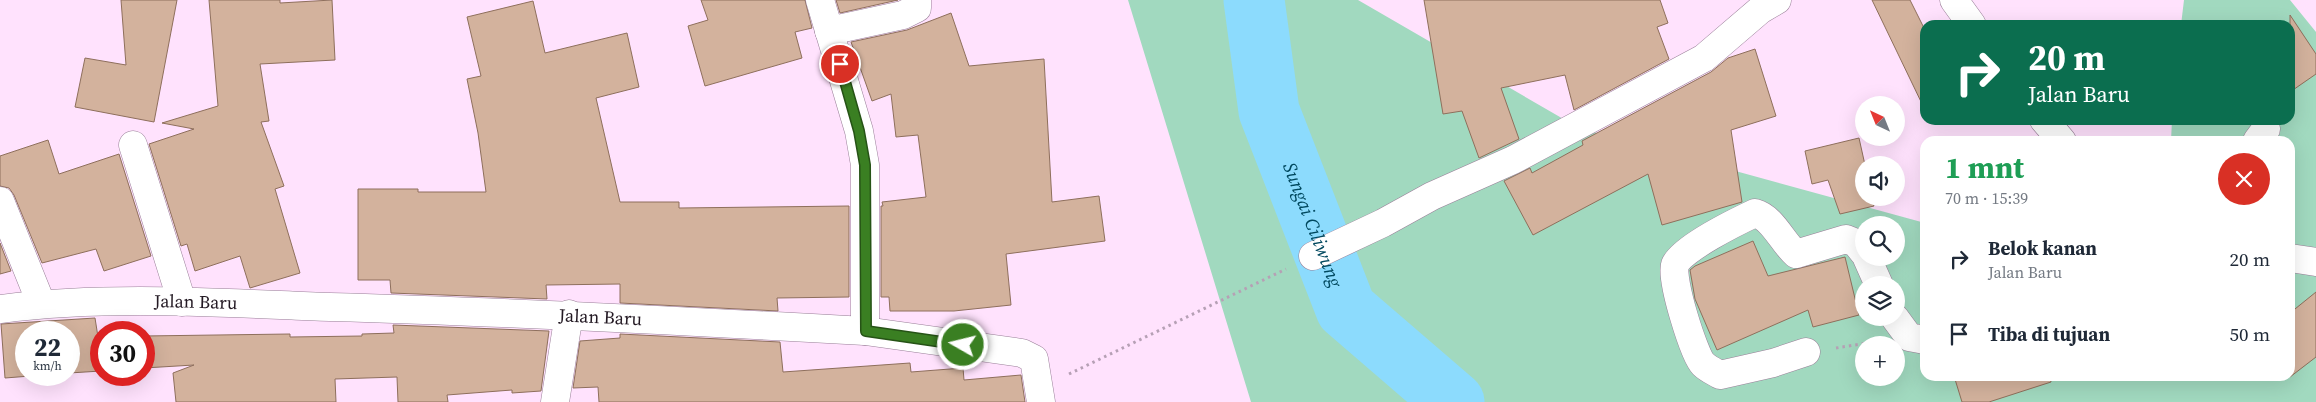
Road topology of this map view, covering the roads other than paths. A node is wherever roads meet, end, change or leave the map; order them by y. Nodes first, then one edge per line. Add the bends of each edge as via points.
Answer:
1 (820, 0) edge
2 (917, 0) edge
3 (1777, 0) edge
4 (1954, 0) edge
5 (1968, 20) edge
6 (830, 31) junction
7 (2048, 125) edge
8 (2058, 136) edge
9 (133, 145) dead end
10 (0, 201) edge
11 (1855, 243) edge
12 (1313, 256) road end
13 (2295, 259) edge
14 (2316, 262) edge
15 (182, 302) junction
16 (41, 303) junction
17 (0, 309) edge
18 (569, 314) junction
19 (866, 331) junction
20 (1806, 352) road end
21 (1040, 395) edge
22 (555, 402) edge

1 - 6 street
2 - 6 street via 917,8 903,15
3 - 12 street via 1760,10 1704,58 1514,160 1432,196
4 - 5 street
6 - 19 street via 859,131 865,165
7 - 8 street
9 - 15 street
10 - 16 street
11 - 20 street via 1846,239 1796,254 1786,246 1765,216 1755,213 1690,249 1675,264 1674,278 1682,312 1702,364 1720,375
13 - 14 street
15 - 16 street, Jalan Baru
15 - 18 street, Jalan Baru
16 - 17 street, Jalan Baru
18 - 19 street, Jalan Baru
18 - 22 street
19 - 21 street, Jalan Baru via 1022,353 1034,359

